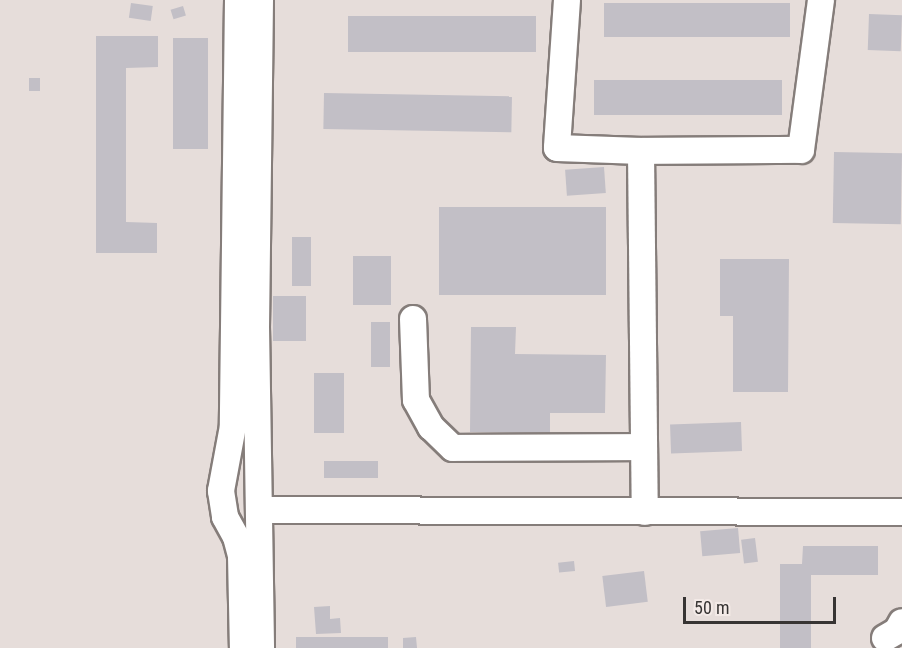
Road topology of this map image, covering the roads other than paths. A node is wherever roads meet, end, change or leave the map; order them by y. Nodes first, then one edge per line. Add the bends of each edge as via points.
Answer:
1 (238, 0) edge
2 (260, 0) edge
3 (567, 0) edge
4 (821, 0) edge
5 (641, 151) junction
6 (413, 319) dead end
7 (644, 447) junction
8 (221, 497) junction
9 (259, 512) junction
10 (645, 512) junction
11 (902, 512) edge
12 (231, 528) junction
13 (243, 648) edge
14 (261, 648) edge

1 - 8 street via 233,426
2 - 9 street via 256,327
3 - 5 street via 557,148
4 - 5 street via 801,150
5 - 7 street
6 - 7 street via 416,400 431,427 453,448
7 - 10 street
8 - 9 street via 242,491 255,497
8 - 12 street
9 - 10 street
9 - 12 street via 246,531
9 - 14 street
10 - 11 street
12 - 13 street via 241,556

